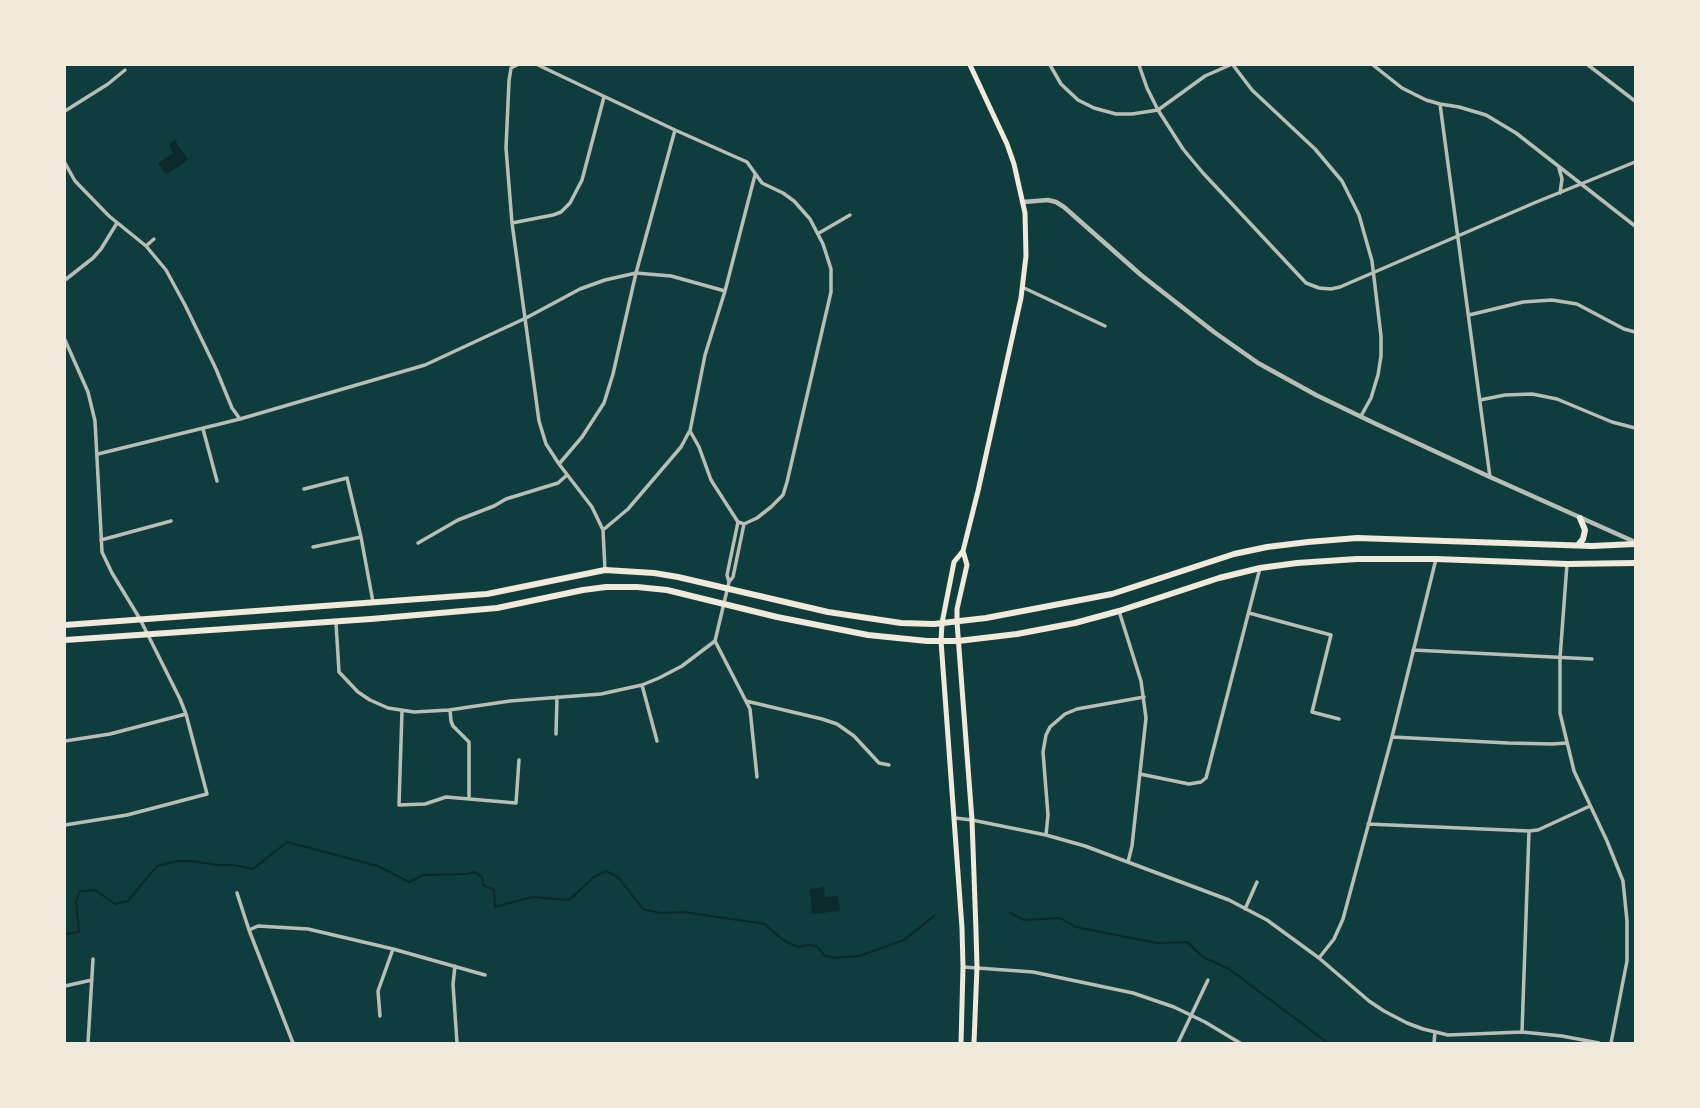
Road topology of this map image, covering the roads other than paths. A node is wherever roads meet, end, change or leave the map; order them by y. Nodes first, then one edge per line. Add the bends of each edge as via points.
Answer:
1 (517, 65) edge
2 (538, 65) edge
3 (970, 65) edge
4 (1051, 65) edge
5 (1139, 65) edge
6 (1232, 65) edge
7 (1374, 65) edge
8 (1588, 65) edge
9 (125, 70) dead end
10 (604, 97) junction
11 (1635, 101) edge
12 (1440, 104) junction
13 (1158, 110) junction
14 (65, 111) edge
15 (675, 130) junction
16 (1635, 162) edge
17 (65, 163) edge
18 (1558, 166) junction
19 (755, 175) junction
20 (1583, 184) junction
21 (1560, 193) junction
22 (1023, 202) junction
23 (850, 215) dead end
24 (117, 223) junction
25 (512, 223) junction
26 (1635, 226) edge
27 (819, 233) junction
28 (1458, 237) junction
29 (153, 239) dead end
30 (146, 246) junction
31 (636, 273) junction
32 (1374, 273) junction
33 (65, 280) edge
34 (1022, 287) junction
35 (725, 291) junction
36 (1469, 315) junction
37 (526, 318) junction
38 (1105, 326) dead end
39 (1635, 332) edge
40 (65, 340) edge
41 (1480, 400) junction
42 (1361, 416) junction
43 (240, 419) junction
44 (1635, 428) edge
45 (203, 429) junction
46 (690, 430) junction
47 (98, 454) junction
48 (558, 464) junction
49 (567, 475) junction
50 (1490, 477) junction
51 (217, 481) dead end
52 (304, 489) dead end
53 (1580, 517) junction
54 (171, 522) dead end
55 (738, 522) junction
56 (744, 524) junction
57 (603, 530) junction
58 (361, 537) junction
59 (101, 540) junction
60 (418, 543) dead end
61 (1635, 543) edge
62 (1578, 545) junction
63 (313, 547) dead end
64 (963, 551) junction
65 (1436, 559) junction
66 (1635, 563) edge
67 (1567, 564) junction
68 (1260, 568) junction
69 (605, 570) junction
70 (728, 585) junction
71 (373, 602) junction
72 (724, 603) junction
73 (1119, 611) junction
74 (1249, 613) junction
75 (140, 619) junction
76 (336, 621) junction
77 (957, 622) junction
78 (942, 623) junction
79 (65, 625) edge
80 (148, 635) junction
81 (65, 640) edge
82 (715, 641) junction
83 (941, 641) junction
84 (958, 641) junction
85 (1413, 650) junction
86 (1560, 658) junction
87 (1592, 659) dead end
88 (642, 685) junction
89 (557, 697) junction
90 (1144, 697) junction
91 (746, 701) junction
92 (450, 710) junction
93 (402, 711) junction
94 (186, 714) junction
95 (1339, 719) dead end
96 (556, 734) dead end
97 (1392, 737) junction
98 (65, 741) edge
99 (657, 741) dead end
100 (1567, 743) junction
101 (519, 760) dead end
102 (889, 765) dead end
103 (1140, 774) junction
104 (757, 777) dead end
105 (469, 798) junction
106 (1590, 806) junction
107 (955, 818) junction
108 (972, 820) junction
109 (1368, 824) junction
110 (65, 825) edge
111 (1529, 831) junction
112 (1046, 835) junction
113 (1128, 862) junction
114 (1257, 882) dead end
115 (237, 893) dead end
116 (1245, 909) junction
117 (249, 930) junction
118 (394, 949) junction
119 (1319, 958) junction
120 (93, 959) dead end
121 (455, 966) junction
122 (963, 967) junction
123 (977, 967) junction
124 (485, 975) dead end
125 (92, 980) junction
126 (1208, 980) dead end
127 (65, 986) edge
128 (380, 1016) dead end
129 (1191, 1016) junction
130 (1435, 1032) junction
131 (1522, 1032) junction
132 (88, 1043) edge
133 (293, 1043) edge
134 (457, 1043) edge
135 (961, 1043) edge
136 (974, 1043) edge
137 (1178, 1043) edge
138 (1240, 1043) edge
139 (1434, 1043) edge
140 (1599, 1043) edge
141 (1611, 1043) edge

1 - 25 street via 511,68 506,123
2 - 10 street
3 - 22 main road via 1007,145
4 - 13 street via 1060,84 1094,108 1116,114
5 - 13 street
6 - 13 street via 1205,76
6 - 32 street via 1342,181 1359,215
7 - 12 street via 1402,88
8 - 11 street
9 - 14 street
10 - 15 street
10 - 25 street via 582,180 570,203 554,215
12 - 18 street via 1486,116
12 - 28 street
13 - 32 street via 1203,173 1306,283 1331,289
15 - 19 street via 747,162
15 - 31 street
16 - 20 street
17 - 24 street via 75,181
18 - 20 street
18 - 21 street
19 - 27 street via 794,201
19 - 35 street
20 - 21 street
20 - 26 street
21 - 28 street
22 - 34 main road via 1026,256
22 - 42 street via 1056,202 1064,207 1140,275 1225,340 1315,395
23 - 27 street
24 - 30 street
24 - 33 street via 93,258
25 - 37 street
27 - 56 street via 831,269 831,292 787,482 783,495 771,507
28 - 32 street
28 - 36 street
29 - 30 street
30 - 43 street via 166,270
31 - 35 street via 671,275
31 - 37 street via 580,289
31 - 48 street via 604,402
32 - 42 street via 1381,356 1371,398
34 - 38 street
34 - 64 main road
35 - 46 street via 705,355
36 - 39 street via 1552,300 1577,304
36 - 41 street
37 - 43 street via 425,365
37 - 48 street via 539,421
40 - 47 street via 88,391
41 - 44 street via 1532,394
41 - 50 street
42 - 50 street
43 - 45 street
45 - 47 street
45 - 51 street
46 - 55 street via 711,480
46 - 57 street via 628,509
47 - 59 street
48 - 49 street
49 - 57 street
49 - 60 street via 558,484 457,520
50 - 53 street
52 - 58 street via 347,478
53 - 61 street
53 - 62 main road via 1585,530
54 - 59 street
55 - 56 street
55 - 70 street
56 - 70 street
57 - 69 street
58 - 63 street
58 - 71 street
59 - 75 street via 112,573
61 - 62 main road
62 - 77 main road via 1367,538 1267,547 1112,594
64 - 77 main road via 967,565
64 - 78 main road via 954,562
65 - 67 main road
65 - 68 main road via 1330,560
65 - 85 street
66 - 67 main road
67 - 86 street
68 - 73 main road
68 - 74 street
69 - 70 main road
69 - 71 main road via 487,594
70 - 72 street
70 - 78 main road via 828,612 901,623
71 - 75 main road
72 - 76 main road via 667,590 606,587 497,608
72 - 82 street
72 - 83 main road via 868,635
73 - 84 main road via 1017,634
73 - 90 street
74 - 95 street via 1331,635 1312,712
74 - 103 street via 1206,778 1189,784
75 - 79 main road
75 - 80 street
76 - 80 main road
76 - 93 street via 339,672 370,700
77 - 78 main road
77 - 84 main road
78 - 83 main road
80 - 81 main road
80 - 94 street
82 - 88 street via 682,666
82 - 91 street
83 - 84 main road
83 - 107 main road
84 - 108 main road
85 - 86 street
85 - 97 street
86 - 87 street
86 - 100 street via 1560,713
88 - 89 street
88 - 99 street
89 - 92 street
89 - 96 street
90 - 103 street
90 - 112 street via 1077,709 1050,727 1043,752
91 - 102 street via 837,724 879,763
91 - 104 street
92 - 93 street
92 - 105 street via 453,726 469,742
93 - 105 street via 398,805
94 - 98 street
94 - 110 street via 207,794 127,816
97 - 100 street
97 - 109 street
100 - 106 street
101 - 105 street via 516,803
103 - 113 street
106 - 111 street
106 - 141 street via 1623,881 1628,921 1627,961
107 - 108 street
107 - 122 main road
108 - 112 street
108 - 123 main road
109 - 111 street
109 - 119 street via 1343,919
111 - 131 street
112 - 113 street
113 - 116 street
114 - 116 street
115 - 117 street
116 - 119 street
117 - 118 street via 258,926 308,929
117 - 133 street
118 - 121 street
118 - 128 street via 377,991
119 - 130 street via 1384,1011
120 - 125 street
121 - 124 street
121 - 134 street
122 - 123 street
122 - 135 main road
123 - 129 street via 1033,972 1133,993
123 - 136 main road
125 - 127 street
125 - 132 street
126 - 129 street
129 - 137 street
129 - 138 street
130 - 131 street
130 - 139 street
131 - 140 street

